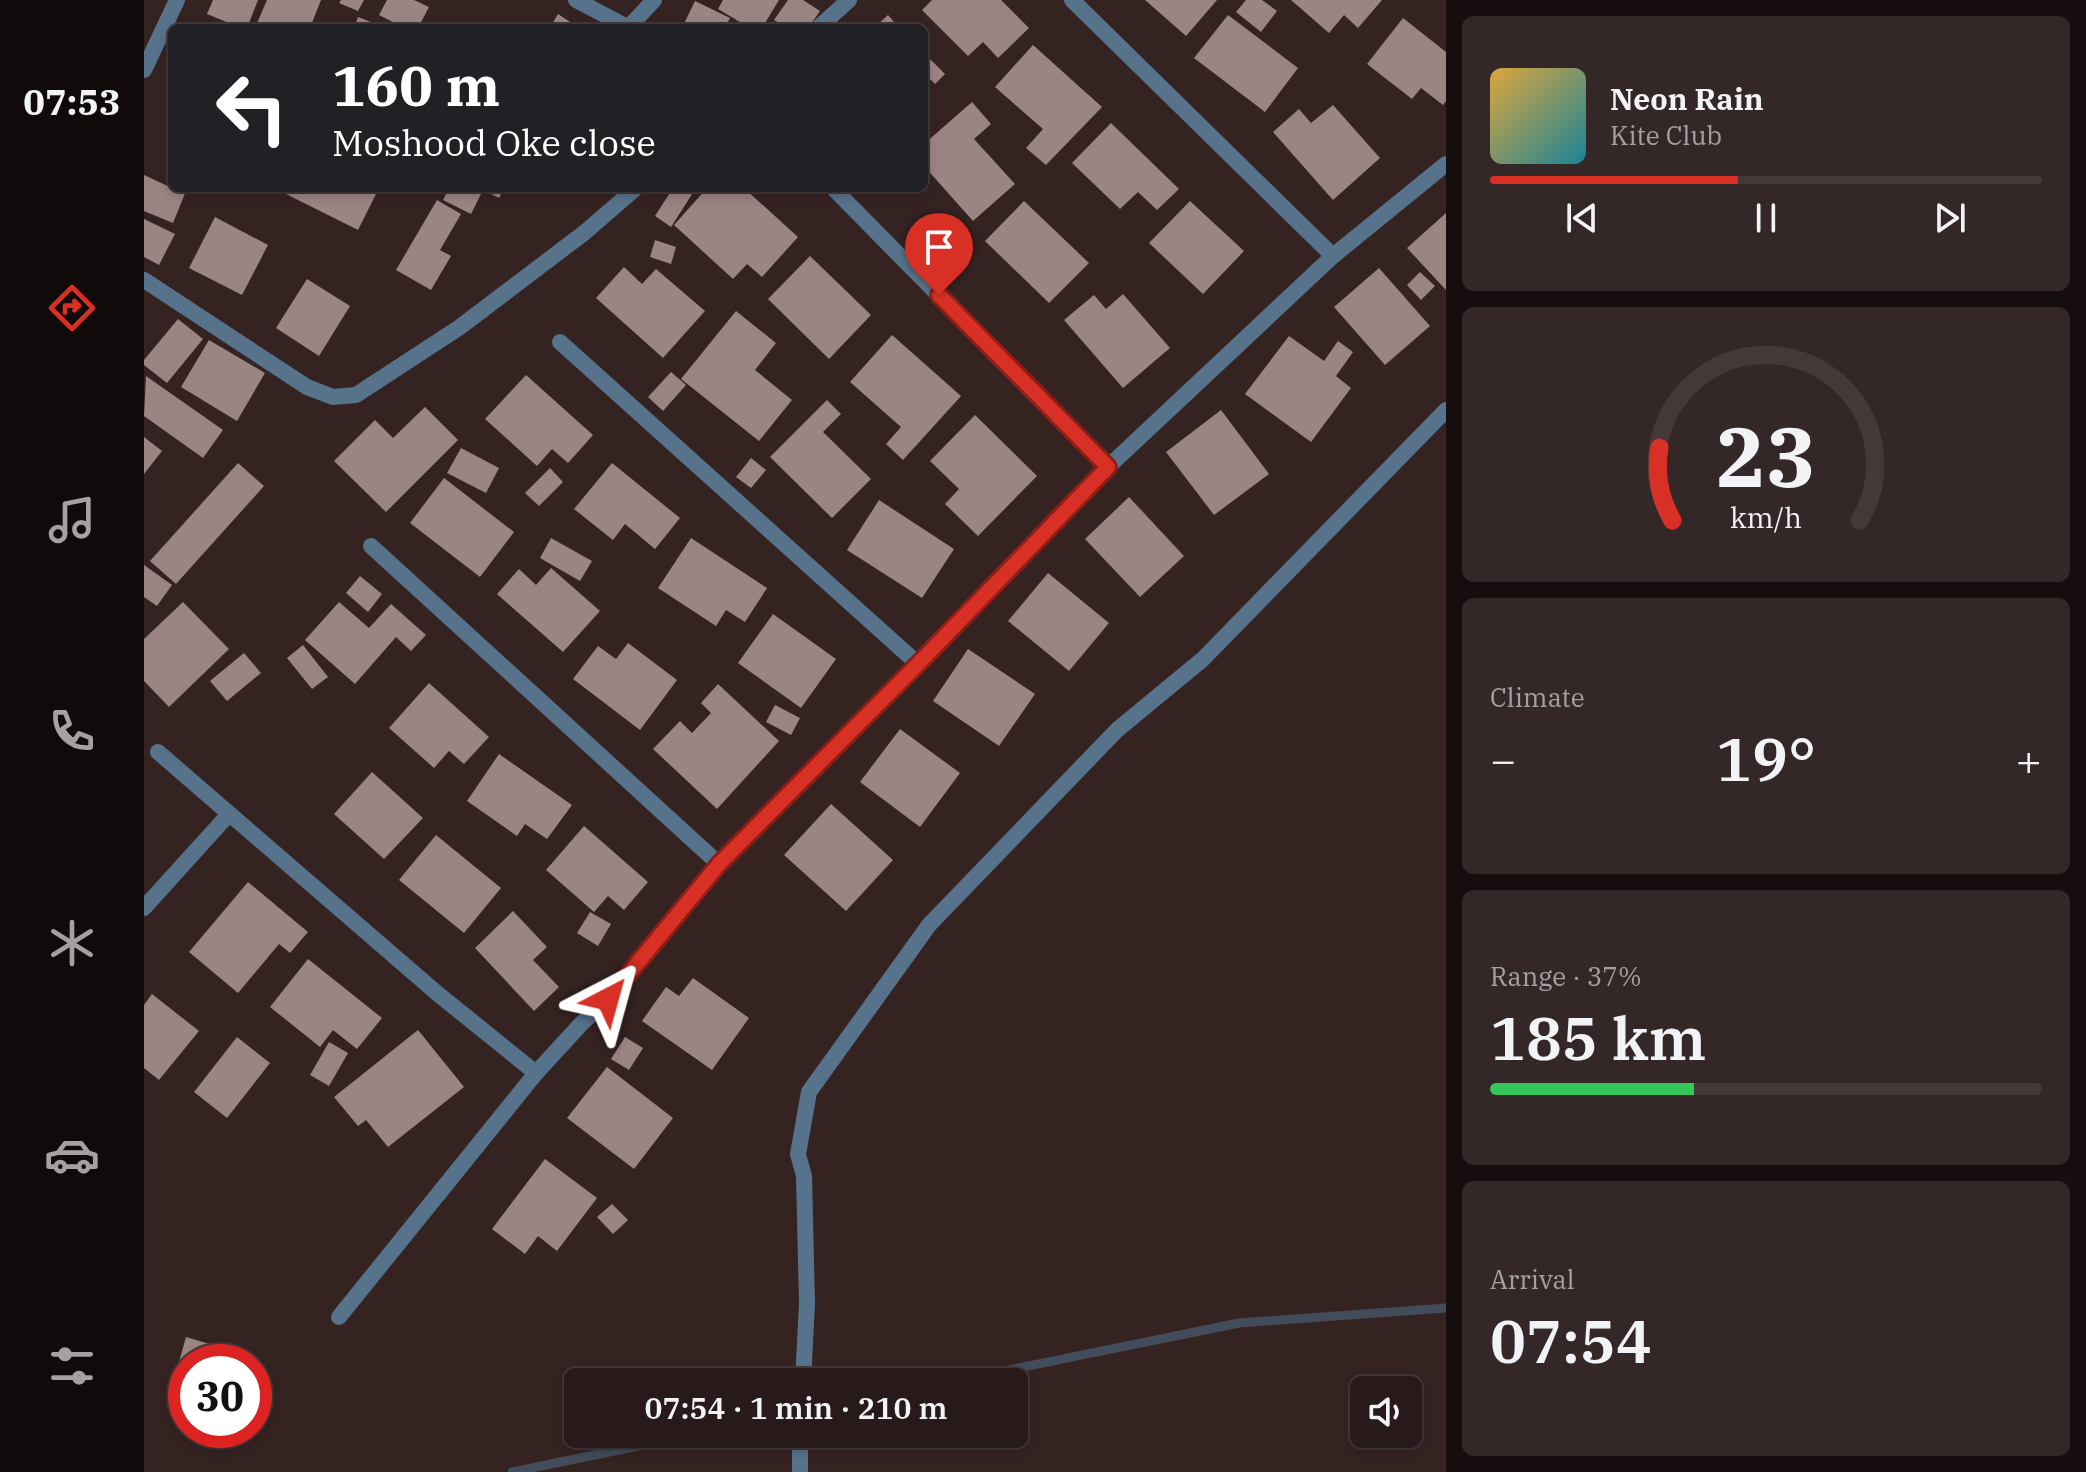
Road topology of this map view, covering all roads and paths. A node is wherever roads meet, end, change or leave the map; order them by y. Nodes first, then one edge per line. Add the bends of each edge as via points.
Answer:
1 (177, 0) edge
2 (576, 0) edge
3 (654, 0) edge
4 (849, 0) edge
5 (1072, 0) edge
6 (621, 24) edge
7 (633, 24) edge
8 (822, 24) edge
9 (144, 70) edge
10 (1446, 164) edge
11 (631, 192) edge
12 (837, 192) edge
13 (1333, 256) junction
14 (144, 280) edge
15 (560, 342) dead end
16 (1446, 410) edge
17 (1108, 467) junction
18 (371, 546) dead end
19 (918, 664) junction
20 (158, 752) dead end
21 (229, 814) junction
22 (719, 864) junction
23 (144, 908) edge
24 (536, 1073) junction
25 (339, 1317) dead end
26 (804, 1368) edge
27 (800, 1448) edge
28 (800, 1472) edge

1 - 9 street
2 - 6 street
3 - 7 street
4 - 8 street
5 - 13 street
10 - 13 street
11 - 14 street via 460,327 356,395 333,397 307,387
12 - 17 street
13 - 17 street
15 - 19 street
16 - 26 street via 1203,659 1117,730 929,925 809,1092 798,1154 805,1192
17 - 19 street
18 - 22 street
19 - 22 street
20 - 21 street
21 - 23 street
21 - 24 street
22 - 24 street via 608,999
24 - 25 street
27 - 28 street

